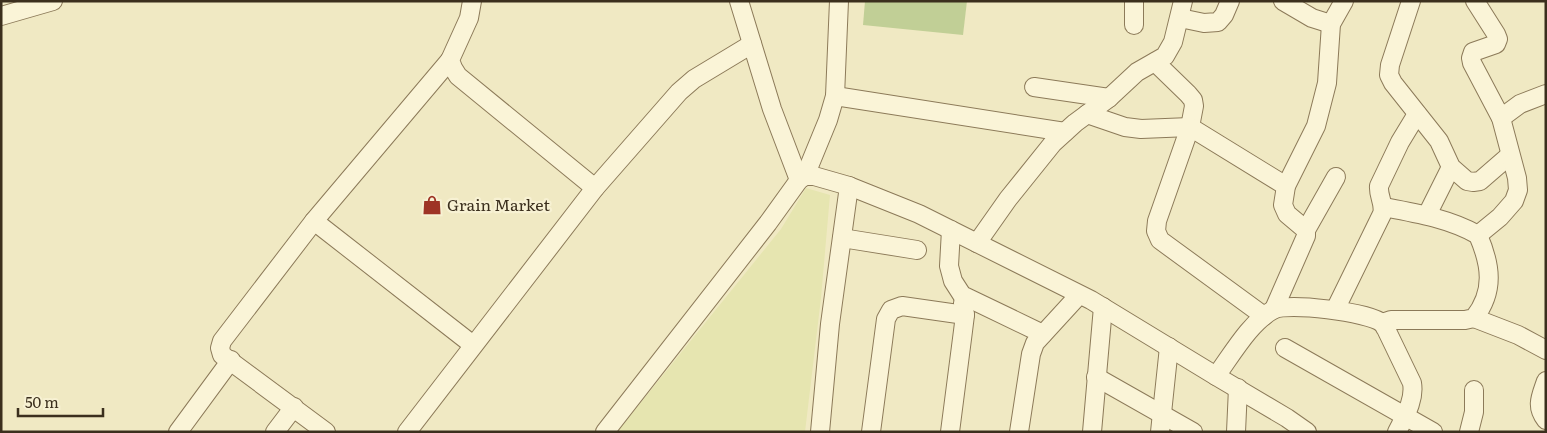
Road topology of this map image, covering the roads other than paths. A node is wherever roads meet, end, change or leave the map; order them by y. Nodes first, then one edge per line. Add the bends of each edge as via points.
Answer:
1 (53, 1) edge
2 (472, 1) edge
3 (739, 1) edge
4 (839, 1) edge
5 (1134, 1) edge
6 (1230, 1) edge
7 (1283, 1) edge
8 (1344, 1) edge
9 (1475, 1) edge
10 (1406, 3) edge
11 (1182, 9) edge
12 (1, 16) edge
13 (1331, 24) junction
14 (1134, 25) dead end
15 (752, 44) junction
16 (450, 60) junction
17 (1155, 62) junction
18 (1034, 86) dead end
19 (1546, 94) edge
20 (835, 96) junction
21 (1109, 98) junction
22 (1087, 114) junction
23 (1417, 114) junction
24 (1501, 118) junction
25 (1190, 127) junction
26 (1065, 132) junction
27 (1510, 155) junction
28 (1451, 168) junction
29 (1336, 177) dead end
30 (802, 178) junction
31 (849, 186) junction
32 (1286, 186) junction
33 (595, 188) junction
34 (1384, 207) junction
35 (1427, 215) junction
36 (314, 221) junction
37 (951, 230) junction
38 (1306, 230) junction
39 (1478, 235) junction
40 (842, 238) junction
41 (977, 243) junction
42 (917, 250) dead end
43 (962, 295) junction
44 (1079, 295) junction
45 (1103, 307) junction
46 (1335, 310) junction
47 (1269, 312) junction
48 (965, 315) junction
49 (1474, 318) junction
50 (1382, 323) junction
51 (1043, 334) junction
52 (473, 345) junction
53 (1169, 347) junction
54 (1284, 348) dead end
55 (1546, 350) edge
56 (231, 360) junction
57 (1216, 376) junction
58 (1096, 377) junction
59 (1546, 381) edge
60 (1238, 388) junction
61 (1474, 390) dead end
62 (294, 407) junction
63 (1404, 415) junction
64 (1546, 420) edge
65 (1161, 423) edge
66 (1286, 425) edge
67 (178, 432) edge
68 (275, 432) edge
69 (326, 432) edge
70 (407, 432) edge
71 (605, 432) edge
72 (820, 432) edge
73 (871, 432) edge
74 (950, 432) edge
75 (1019, 432) edge
76 (1092, 432) edge
77 (1193, 432) edge
78 (1236, 432) edge
79 (1308, 432) edge
80 (1396, 432) edge
81 (1433, 432) edge
82 (1468, 432) edge

1 - 12 street
2 - 16 street via 469,18
3 - 15 street
4 - 20 street
5 - 14 street
6 - 11 street via 1218,22 1204,23
7 - 13 street via 1312,18
8 - 13 street
9 - 24 street via 1498,39 1496,44 1473,52 1472,63
10 - 23 street via 1389,75
11 - 17 street via 1166,56
13 - 32 street via 1327,83 1316,126
15 - 30 street via 772,109
15 - 33 street via 694,79 679,92
16 - 33 street via 458,76
16 - 36 street
17 - 21 street via 1137,72
17 - 25 street via 1193,100
18 - 21 street
19 - 24 street via 1520,104
20 - 26 street
20 - 30 street
21 - 22 street
22 - 25 street via 1140,130
22 - 26 street
23 - 28 street via 1439,141
23 - 34 street via 1379,186
24 - 27 street
25 - 32 street
25 - 47 street via 1156,231 1160,240
26 - 41 street via 1008,199
27 - 28 street via 1480,181 1467,181
27 - 39 street via 1517,178 1518,190 1514,201
28 - 35 street
29 - 38 street
30 - 31 street via 814,176
30 - 71 street
31 - 37 street
31 - 40 street
32 - 38 street via 1283,205 1287,214
33 - 52 street
34 - 35 street
34 - 46 street
35 - 39 street
36 - 52 street
36 - 56 street via 222,341 222,355
37 - 41 street
37 - 43 street via 949,266
38 - 47 street
39 - 49 street via 1490,275 1486,299
40 - 42 street
40 - 72 street
41 - 44 street
43 - 48 street
43 - 51 street
44 - 45 street
44 - 51 street
45 - 53 street
45 - 58 street
46 - 47 street via 1284,307
46 - 50 street
47 - 57 street via 1248,332
48 - 73 street via 902,306 891,310 886,319
48 - 74 street
49 - 50 street via 1391,320
49 - 55 street
50 - 63 street via 1412,382 1411,403
51 - 75 street via 1031,354
52 - 70 street
53 - 57 street
53 - 65 street
54 - 63 street
56 - 62 street
56 - 67 street
57 - 60 street
58 - 65 street
58 - 76 street
59 - 64 street via 1539,408
60 - 66 street
60 - 78 street
61 - 82 street via 1474,412
62 - 68 street
62 - 69 street
63 - 80 street
63 - 81 street
65 - 77 street
66 - 79 street

